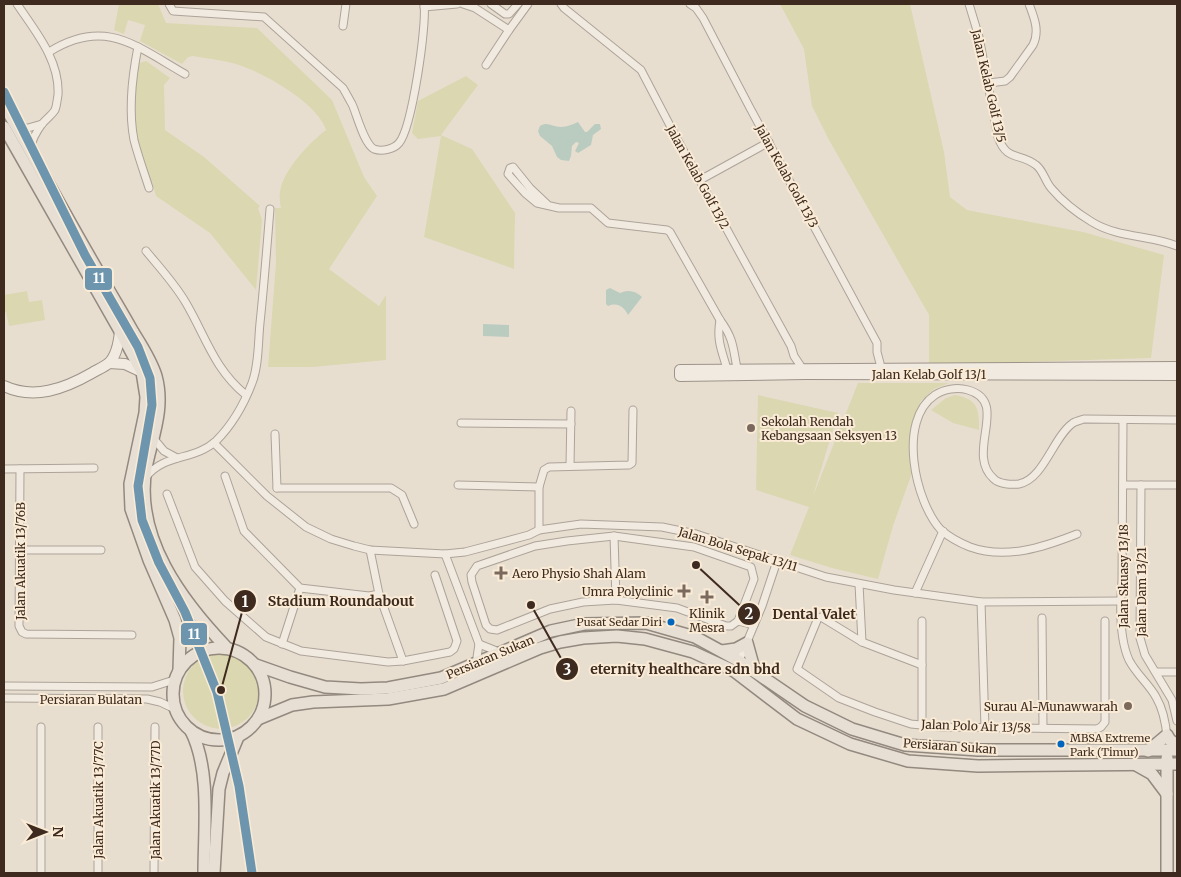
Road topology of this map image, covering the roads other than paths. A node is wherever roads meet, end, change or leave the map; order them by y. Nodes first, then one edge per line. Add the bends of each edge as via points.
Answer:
1 (18, 4) edge
2 (169, 4) edge
3 (346, 4) edge
4 (457, 4) edge
5 (463, 4) edge
6 (491, 4) edge
7 (518, 4) edge
8 (528, 4) edge
9 (561, 4) edge
10 (690, 4) edge
11 (969, 4) edge
12 (1029, 4) edge
13 (424, 5) edge
14 (342, 26) dead end
15 (509, 30) junction
16 (138, 47) junction
17 (49, 52) junction
18 (486, 66) dead end
19 (185, 74) dead end
20 (989, 83) junction
21 (4, 105) edge
22 (42, 124) junction
23 (4, 128) edge
24 (17, 128) junction
25 (769, 142) junction
26 (30, 149) junction
27 (700, 180) junction
28 (149, 188) dead end
29 (548, 205) junction
30 (270, 209) dead end
31 (1175, 244) edge
32 (146, 252) dead end
33 (720, 320) junction
34 (120, 331) junction
35 (109, 363) junction
36 (1177, 367) edge
37 (882, 371) junction
38 (142, 372) junction
39 (732, 372) junction
40 (805, 372) junction
41 (1177, 375) edge
42 (680, 376) dead end
43 (4, 386) edge
44 (246, 395) junction
45 (633, 410) dead end
46 (571, 411) dead end
47 (1123, 420) junction
48 (1177, 420) edge
49 (461, 423) dead end
50 (571, 424) junction
51 (275, 434) dead end
52 (154, 439) junction
53 (214, 443) junction
54 (178, 458) junction
55 (570, 466) junction
56 (94, 468) dead end
57 (4, 469) edge
58 (20, 469) junction
59 (225, 476) dead end
60 (145, 479) junction
61 (458, 485) dead end
62 (1123, 485) junction
63 (1141, 485) junction
64 (1177, 485) edge
65 (539, 486) junction
66 (277, 488) junction
67 (167, 494) dead end
68 (267, 496) junction
69 (414, 524) dead end
70 (539, 530) junction
71 (942, 531) junction
72 (696, 534) junction
73 (1077, 534) dead end
74 (529, 535) junction
75 (614, 536) junction
76 (535, 546) junction
77 (694, 547) junction
78 (20, 550) junction
79 (101, 550) dead end
80 (370, 550) junction
81 (445, 554) junction
82 (777, 561) junction
83 (435, 574) dead end
84 (859, 584) junction
85 (300, 588) junction
86 (915, 593) junction
87 (379, 594) junction
88 (616, 600) junction
89 (1120, 601) junction
90 (981, 602) junction
91 (467, 614) junction
92 (1042, 618) dead end
93 (738, 620) junction
94 (484, 621) junction
95 (922, 621) dead end
96 (1105, 621) dead end
97 (754, 625) junction
98 (132, 635) dead end
99 (862, 642) junction
100 (747, 643) junction
101 (282, 644) junction
102 (478, 644) junction
103 (227, 648) junction
104 (722, 651) junction
105 (500, 652) junction
106 (403, 661) junction
107 (739, 661) junction
108 (476, 664) junction
109 (256, 665) junction
110 (722, 665) junction
111 (922, 665) junction
112 (755, 672) junction
113 (1156, 672) junction
114 (1177, 672) edge
115 (176, 675) junction
116 (745, 679) junction
117 (4, 686) edge
118 (4, 698) edge
119 (175, 709) junction
120 (258, 718) junction
121 (1177, 721) edge
122 (42, 726) dead end
123 (922, 726) junction
124 (98, 727) dead end
125 (155, 727) dead end
126 (984, 728) junction
127 (1044, 728) junction
128 (191, 731) junction
129 (1167, 735) junction
130 (238, 737) junction
131 (1174, 749) edge
132 (1148, 750) junction
133 (1172, 764) edge
134 (1136, 765) junction
135 (1167, 794) junction
136 (42, 873) edge
137 (98, 873) edge
138 (154, 873) edge
139 (204, 873) edge
140 (214, 873) edge
141 (1166, 873) edge

1 - 17 street
2 - 13 street via 173,11 264,17 342,88 368,143 374,149 382,150 398,144 408,122 424,40
3 - 14 street
4 - 13 street
5 - 15 street
6 - 7 street via 505,14
8 - 15 street
9 - 27 street, Jalan Kelab Golf 13/2 via 641,70
10 - 25 street, Jalan Kelab Golf 13/3 via 704,18
11 - 20 street, Jalan Kelab Golf 13/5
12 - 20 street via 1036,24 1033,45 1010,77
15 - 18 street
16 - 17 street via 118,38 98,35 77,38
16 - 19 street
16 - 28 street via 130,112 134,140
17 - 22 street via 56,71 57,102 55,110
20 - 31 street, Jalan Kelab Golf 13/5 via 998,137 1008,154 1038,166 1050,187 1092,223 1132,237
21 - 24 main road
22 - 24 street
22 - 26 street
23 - 34 main road
24 - 26 main road
25 - 27 street
25 - 37 street, Jalan Kelab Golf 13/3 via 877,343
26 - 52 main road via 155,374 159,401
27 - 40 street, Jalan Kelab Golf 13/2
29 - 29 street via 536,203 525,193 508,174 510,168 516,169
29 - 33 street via 591,208 608,224 670,232
30 - 44 street via 257,356 253,382
32 - 44 street via 184,300 221,370
33 - 39 street via 719,345
33 - 39 street via 734,346
34 - 35 street via 117,349
34 - 38 main road
35 - 38 street via 125,364
35 - 43 street via 71,384 48,392 31,394
36 - 37 street
37 - 40 street, Jalan Kelab Golf 13/1
37 - 41 street, Jalan Kelab Golf 13/1
38 - 115 main road via 145,413 130,484 131,509 180,638
39 - 40 street, Jalan Kelab Golf 13/1
39 - 42 street, Jalan Kelab Golf 13/1
44 - 53 street via 228,429
45 - 55 street via 632,464
46 - 50 street
47 - 48 street
47 - 62 street, Jalan Skuasy 13/18
47 - 71 street via 1084,419 1073,423 1039,470 1026,481 1009,484 997,481 988,474 984,465 987,406 982,398 964,389 949,389 935,394 927,402 916,425 914,460 921,495
49 - 50 street
50 - 55 street
51 - 66 street
52 - 54 street via 164,451
52 - 60 main road
53 - 54 street
53 - 68 street, Jalan Bola Sepak 13/11
54 - 60 street via 159,464
55 - 65 street via 544,470
56 - 58 street
57 - 58 street
58 - 78 street, Jalan Akuatik 13/76B
59 - 85 street via 244,531
60 - 103 main road via 148,522 172,581
61 - 65 street
62 - 63 street
62 - 89 street, Jalan Skuasy 13/18
63 - 64 street
63 - 113 street, Jalan Dam 13/21 via 1140,638 1145,655
65 - 70 street
66 - 68 street
66 - 69 street via 391,488 402,495
67 - 101 street via 195,567 225,601 266,637
68 - 80 street, Jalan Bola Sepak 13/11 via 306,527 331,539
70 - 72 street, Jalan Bola Sepak 13/11 via 581,524 624,525 662,527
70 - 74 street, Jalan Bola Sepak 13/11
71 - 73 street via 972,547 1008,552 1041,546
71 - 86 street
72 - 77 street
72 - 82 street, Jalan Bola Sepak 13/11
74 - 76 street
74 - 81 street, Jalan Bola Sepak 13/11
75 - 76 street
75 - 77 street
75 - 88 street
76 - 94 street via 477,566 474,570 472,582
77 - 93 street via 751,567 754,579
78 - 79 street
78 - 98 street, Jalan Akuatik 13/76B via 19,626 22,632
80 - 81 street, Jalan Bola Sepak 13/11
80 - 87 street
81 - 91 street
82 - 84 street, Jalan Bola Sepak 13/11
82 - 97 street
83 - 106 street via 456,645 450,652
84 - 86 street, Jalan Bola Sepak 13/11
84 - 99 street
85 - 87 street via 369,596
85 - 101 street
86 - 90 street, Jalan Bola Sepak 13/11
87 - 106 street
88 - 93 street via 678,608 726,626
88 - 94 street via 582,602 550,609 497,630
89 - 90 street, Jalan Bola Sepak 13/11
89 - 129 street, Jalan Skuasy 13/18 via 1130,660 1156,696 1163,711
90 - 126 street
91 - 94 street
91 - 102 street
92 - 127 street
93 - 97 street
95 - 111 street
96 - 127 street, Jalan Polo Air 13/58 via 1105,722 1097,729
97 - 100 street
99 - 111 street
99 - 123 street, Jalan Polo Air 13/58 via 820,617 797,669 840,698
100 - 104 main road
100 - 107 street
100 - 112 main road
101 - 106 street via 301,651
102 - 105 street
102 - 108 street
103 - 109 main road via 238,651
103 - 115 main road via 200,652 188,659
104 - 105 main road, Persiaran Sukan via 695,637 646,623 608,623 551,631
104 - 107 main road, Persiaran Sukan
105 - 108 main road, Persiaran Sukan
107 - 110 main road
107 - 112 main road, Persiaran Sukan
107 - 116 main road
108 - 109 main road, Persiaran Sukan via 442,678 388,688 361,689 325,686
109 - 120 main road via 266,692
110 - 116 main road, Persiaran Sukan
110 - 120 main road, Persiaran Sukan via 693,652 646,639 617,636 583,638 540,648 444,688 388,699 292,705
111 - 123 street
112 - 132 main road, Persiaran Sukan via 804,706 852,729 905,745 978,750
113 - 114 street
113 - 121 street, Jalan Dam 13/21 via 1172,700
115 - 117 street, Persiaran Bulatan via 152,687
115 - 119 main road
116 - 134 main road, Persiaran Sukan via 796,719 850,744 908,761 978,766
118 - 119 street, Persiaran Bulatan via 147,699
119 - 128 main road
120 - 130 main road
122 - 136 street
123 - 126 street, Jalan Polo Air 13/58
124 - 137 street, Jalan Akuatik 13/77C
125 - 138 street, Jalan Akuatik 13/77D
126 - 127 street, Jalan Polo Air 13/58
128 - 130 main road via 206,739
128 - 139 main road via 198,743 204,781
129 - 131 main road
129 - 132 main road
130 - 140 main road via 222,773 219,789
131 - 132 main road, Persiaran Sukan
131 - 133 main road
133 - 134 main road, Persiaran Sukan
133 - 135 main road
134 - 135 main road via 1152,774
135 - 141 main road

